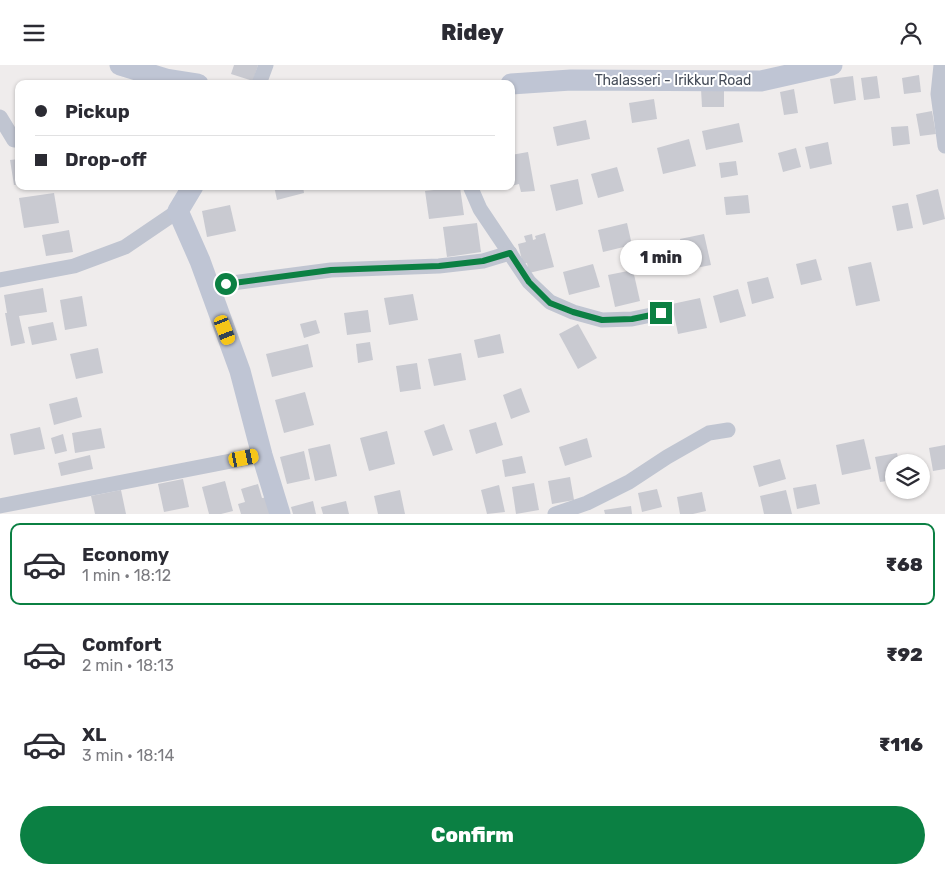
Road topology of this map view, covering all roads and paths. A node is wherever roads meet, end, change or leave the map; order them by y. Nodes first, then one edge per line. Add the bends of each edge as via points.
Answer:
1 (120, 65) edge
2 (266, 65) edge
3 (832, 65) edge
4 (941, 65) edge
5 (158, 80) edge
6 (260, 80) edge
7 (515, 84) edge
8 (0, 117) edge
9 (15, 139) edge
10 (945, 146) edge
11 (191, 190) edge
12 (472, 190) edge
13 (178, 211) junction
14 (510, 253) junction
15 (0, 280) edge
16 (209, 286) junction
17 (661, 313) dead end
18 (728, 430) dead end
19 (262, 455) junction
20 (0, 506) edge
21 (280, 514) edge
22 (555, 514) edge

1 - 5 main road
2 - 6 street
3 - 7 main road, Thalasseri - Irikkur Road via 761,81 571,79
4 - 10 street via 938,94
8 - 9 street
11 - 13 main road
12 - 14 street via 480,209
13 - 15 street via 125,247 74,266
13 - 16 main road
14 - 16 street via 483,261 439,266 331,270
14 - 17 street via 529,282 550,303 602,320 632,319
16 - 19 main road via 240,371
18 - 22 street via 709,433 629,482 587,503
19 - 20 street
19 - 21 main road

